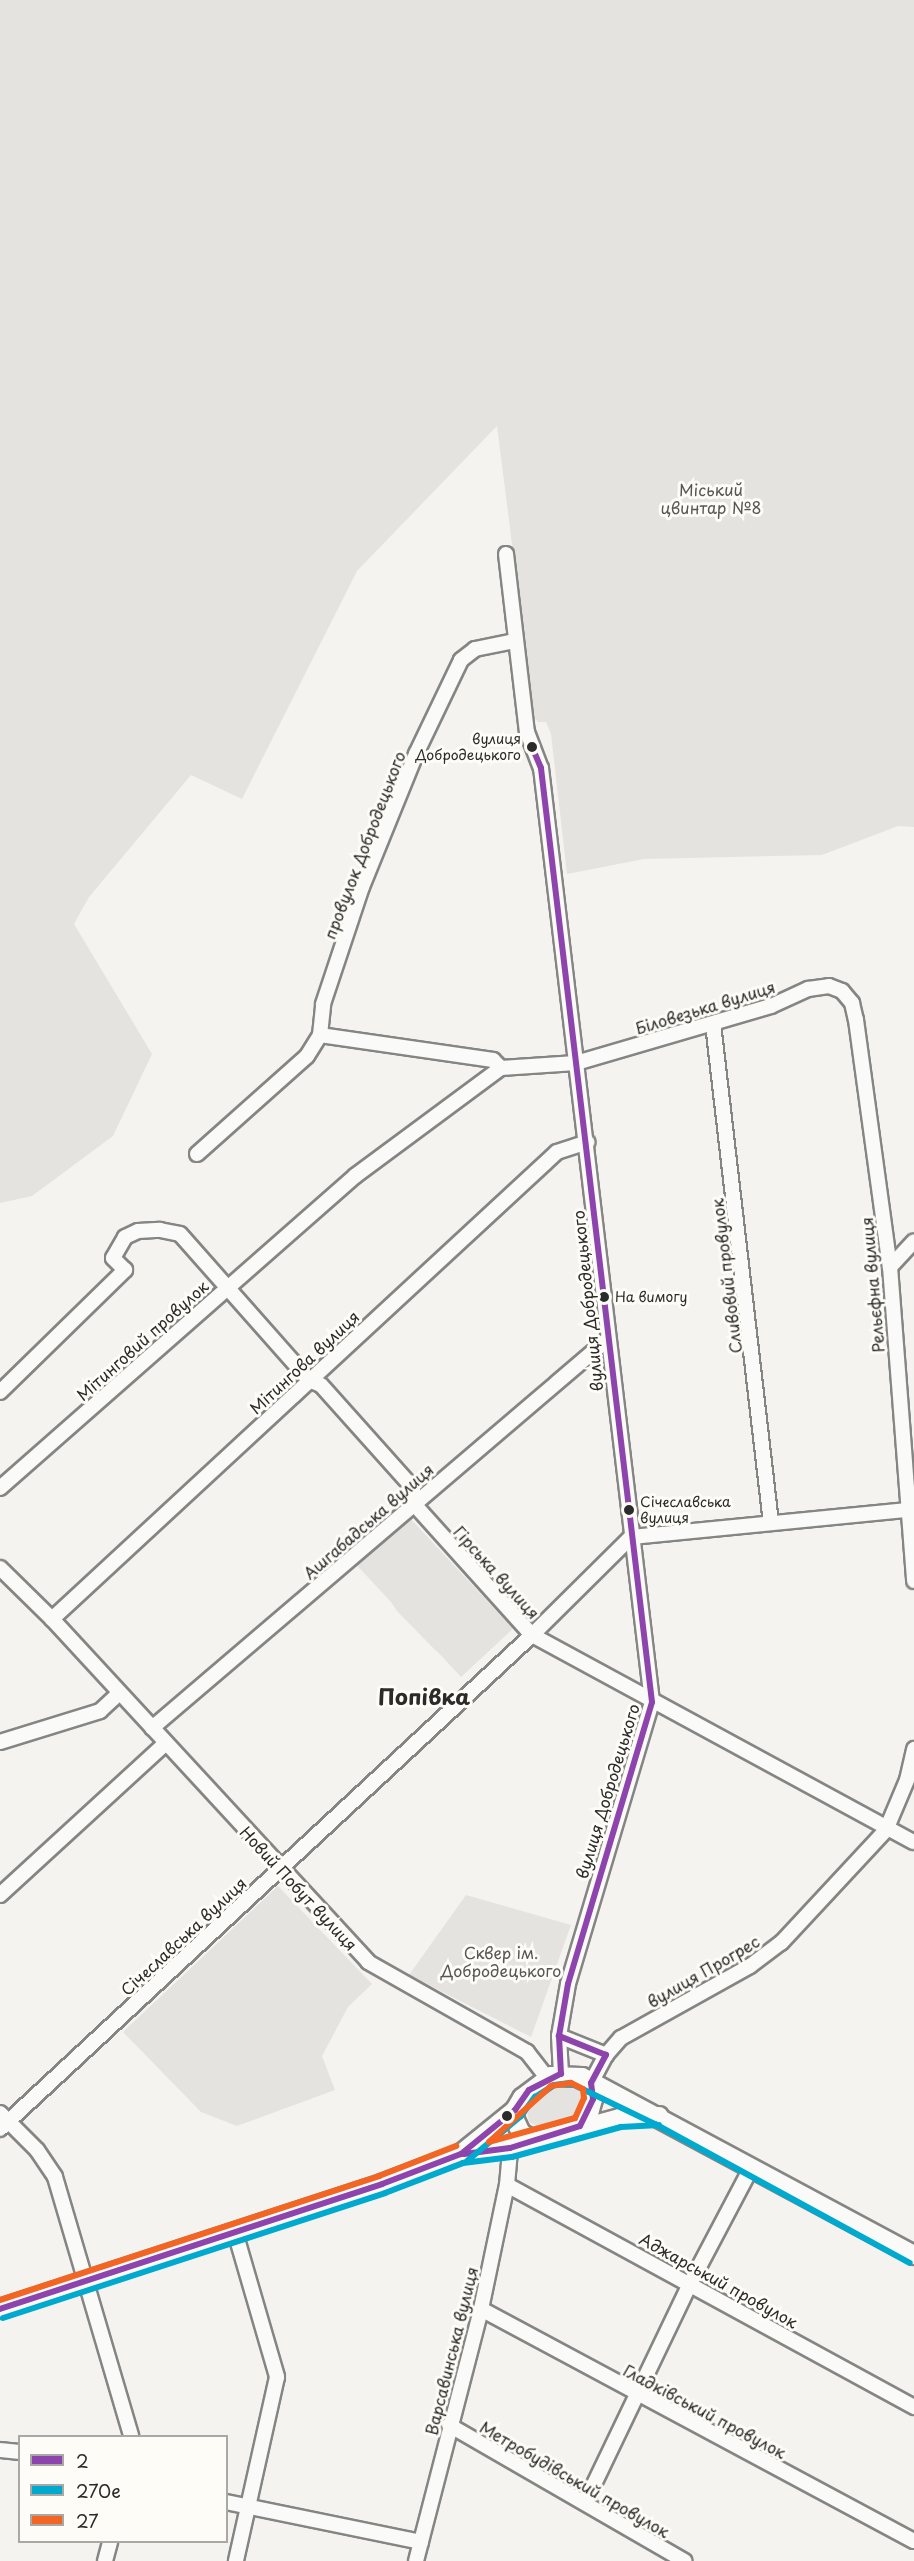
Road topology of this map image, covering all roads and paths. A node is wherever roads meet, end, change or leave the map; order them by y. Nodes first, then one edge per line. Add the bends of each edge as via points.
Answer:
1 (506, 554) dead end
2 (515, 641) junction
3 (842, 991) joint
4 (713, 1024) junction
5 (320, 1035) junction
6 (576, 1063) junction
7 (501, 1068) junction
8 (587, 1142) junction
9 (197, 1154) dead end
10 (914, 1241) edge
11 (890, 1267) junction
12 (226, 1288) junction
13 (606, 1340) junction
14 (309, 1380) junction
15 (0, 1392) edge
16 (0, 1488) edge
17 (413, 1503) junction
18 (906, 1510) junction
19 (771, 1523) junction
20 (631, 1537) junction
21 (0, 1568) edge
22 (914, 1581) edge
23 (52, 1619) junction
24 (532, 1635) junction
25 (119, 1693) junction
26 (652, 1702) junction
27 (152, 1728) junction
28 (0, 1742) edge
29 (166, 1743) junction
30 (914, 1749) edge
31 (886, 1830) junction
32 (914, 1842) edge
33 (281, 1869) junction
34 (0, 1895) edge
35 (560, 2036) junction
36 (606, 2055) junction
37 (554, 2076) junction
38 (591, 2084) junction
39 (515, 2110) junction
40 (659, 2116) junction
41 (3, 2121) edge
42 (580, 2126) junction
43 (534, 2142) junction
44 (510, 2148) junction
45 (461, 2154) junction
46 (751, 2168) junction
47 (507, 2185) junction
48 (235, 2232) junction
49 (914, 2255) edge
50 (88, 2281) junction
51 (691, 2282) junction
52 (481, 2308) junction
53 (0, 2309) edge
54 (639, 2394) junction
55 (914, 2407) edge
56 (449, 2425) junction
57 (131, 2435) edge
58 (0, 2450) edge
59 (18, 2452) edge
60 (228, 2502) edge
61 (585, 2504) junction
62 (250, 2508) junction
63 (914, 2541) edge
64 (421, 2542) junction
65 (110, 2543) edge
66 (105, 2561) edge
67 (236, 2561) edge
68 (416, 2561) edge
69 (685, 2561) edge

1 - 2 street, вулиця Добродецького
2 - 5 street, провулок Добродецького via 475,649 461,660 416,754 362,887 323,1004
2 - 6 street, вулиця Добродецького via 527,732 541,768
3 - 4 street, Біловезька вулиця via 829,986 808,989 771,1006
3 - 11 street, Рельєфна вулиця via 852,1003 856,1020
4 - 6 street, Біловезька вулиця
4 - 19 street, Сливовий провулок
5 - 7 street via 493,1059
5 - 9 street via 307,1056
6 - 7 street, Біловезька вулиця
6 - 8 street, вулиця Добродецького
7 - 12 street, Мітинговий провулок via 355,1176
8 - 13 street, вулиця Добродецького
8 - 14 street, Мітингова вулиця via 557,1152
10 - 11 street
11 - 18 street, Рельєфна вулиця
12 - 14 street, Гірська вулиця
12 - 15 street, Гірська вулиця via 180,1234 138,1231 125,1237 113,1258 125,1270
12 - 16 street, Мітинговий провулок
13 - 17 street, Ашгабадська вулиця
13 - 20 street, вулиця Добродецького
14 - 17 street, Гірська вулиця via 321,1384 413,1488
14 - 23 street, Мітингова вулиця
17 - 24 street, Гірська вулиця
17 - 27 street, Ашгабадська вулиця
18 - 19 street
18 - 22 street, Рельєфна вулиця
19 - 20 street
20 - 24 street, Січеславська вулиця
20 - 26 street, вулиця Добродецького
21 - 23 street, Новий Побут вулиця
23 - 25 street, Новий Побут вулиця
24 - 26 street, Гірська вулиця
24 - 33 street, Січеславська вулиця
25 - 27 street, Новий Побут вулиця
25 - 28 street via 100,1711
26 - 31 street, Гірська вулиця
26 - 35 street, вулиця Добродецького via 591,1897 568,1984
27 - 29 street, Новий Побут вулиця
29 - 33 street, Новий Побут вулиця
29 - 34 street
30 - 31 street via 907,1780
31 - 32 street, Гірська вулиця
31 - 36 street, вулиця Прогрес via 781,1943 750,1966 621,2038
33 - 37 street, Новий Побут вулиця via 380,1972 527,2052
33 - 41 street, Січеславська вулиця
35 - 36 street
35 - 37 street, вулиця Добродецького
36 - 38 street, вулиця Прогрес
37 - 38 main road via 582,2077
37 - 39 main road via 529,2090
38 - 40 main road
38 - 42 main road via 590,2114
39 - 43 main road via 521,2133
39 - 45 main road
40 - 42 main road
40 - 46 main road
41 - 50 street via 38,2150 55,2177
42 - 43 main road
43 - 44 main road
44 - 45 main road
44 - 47 street, Варсавинська вулиця
45 - 48 main road
46 - 49 main road
46 - 51 street
47 - 51 street, Аджарський провулок
47 - 52 street, Варсавинська вулиця
48 - 50 main road
48 - 62 street via 277,2377
50 - 53 main road
50 - 57 street
51 - 54 street
51 - 55 street, Аджарський провулок
52 - 54 street, Гладківський провулок
52 - 56 street, Варсавинська вулиця
54 - 61 street
54 - 63 street, Гладківський провулок
56 - 61 street, Метробудівський провулок
56 - 64 street, Варсавинська вулиця
58 - 59 street
60 - 62 street
61 - 69 street, Метробудівський провулок
62 - 64 street
62 - 67 street
64 - 68 street, Варсавинська вулиця
65 - 66 street

